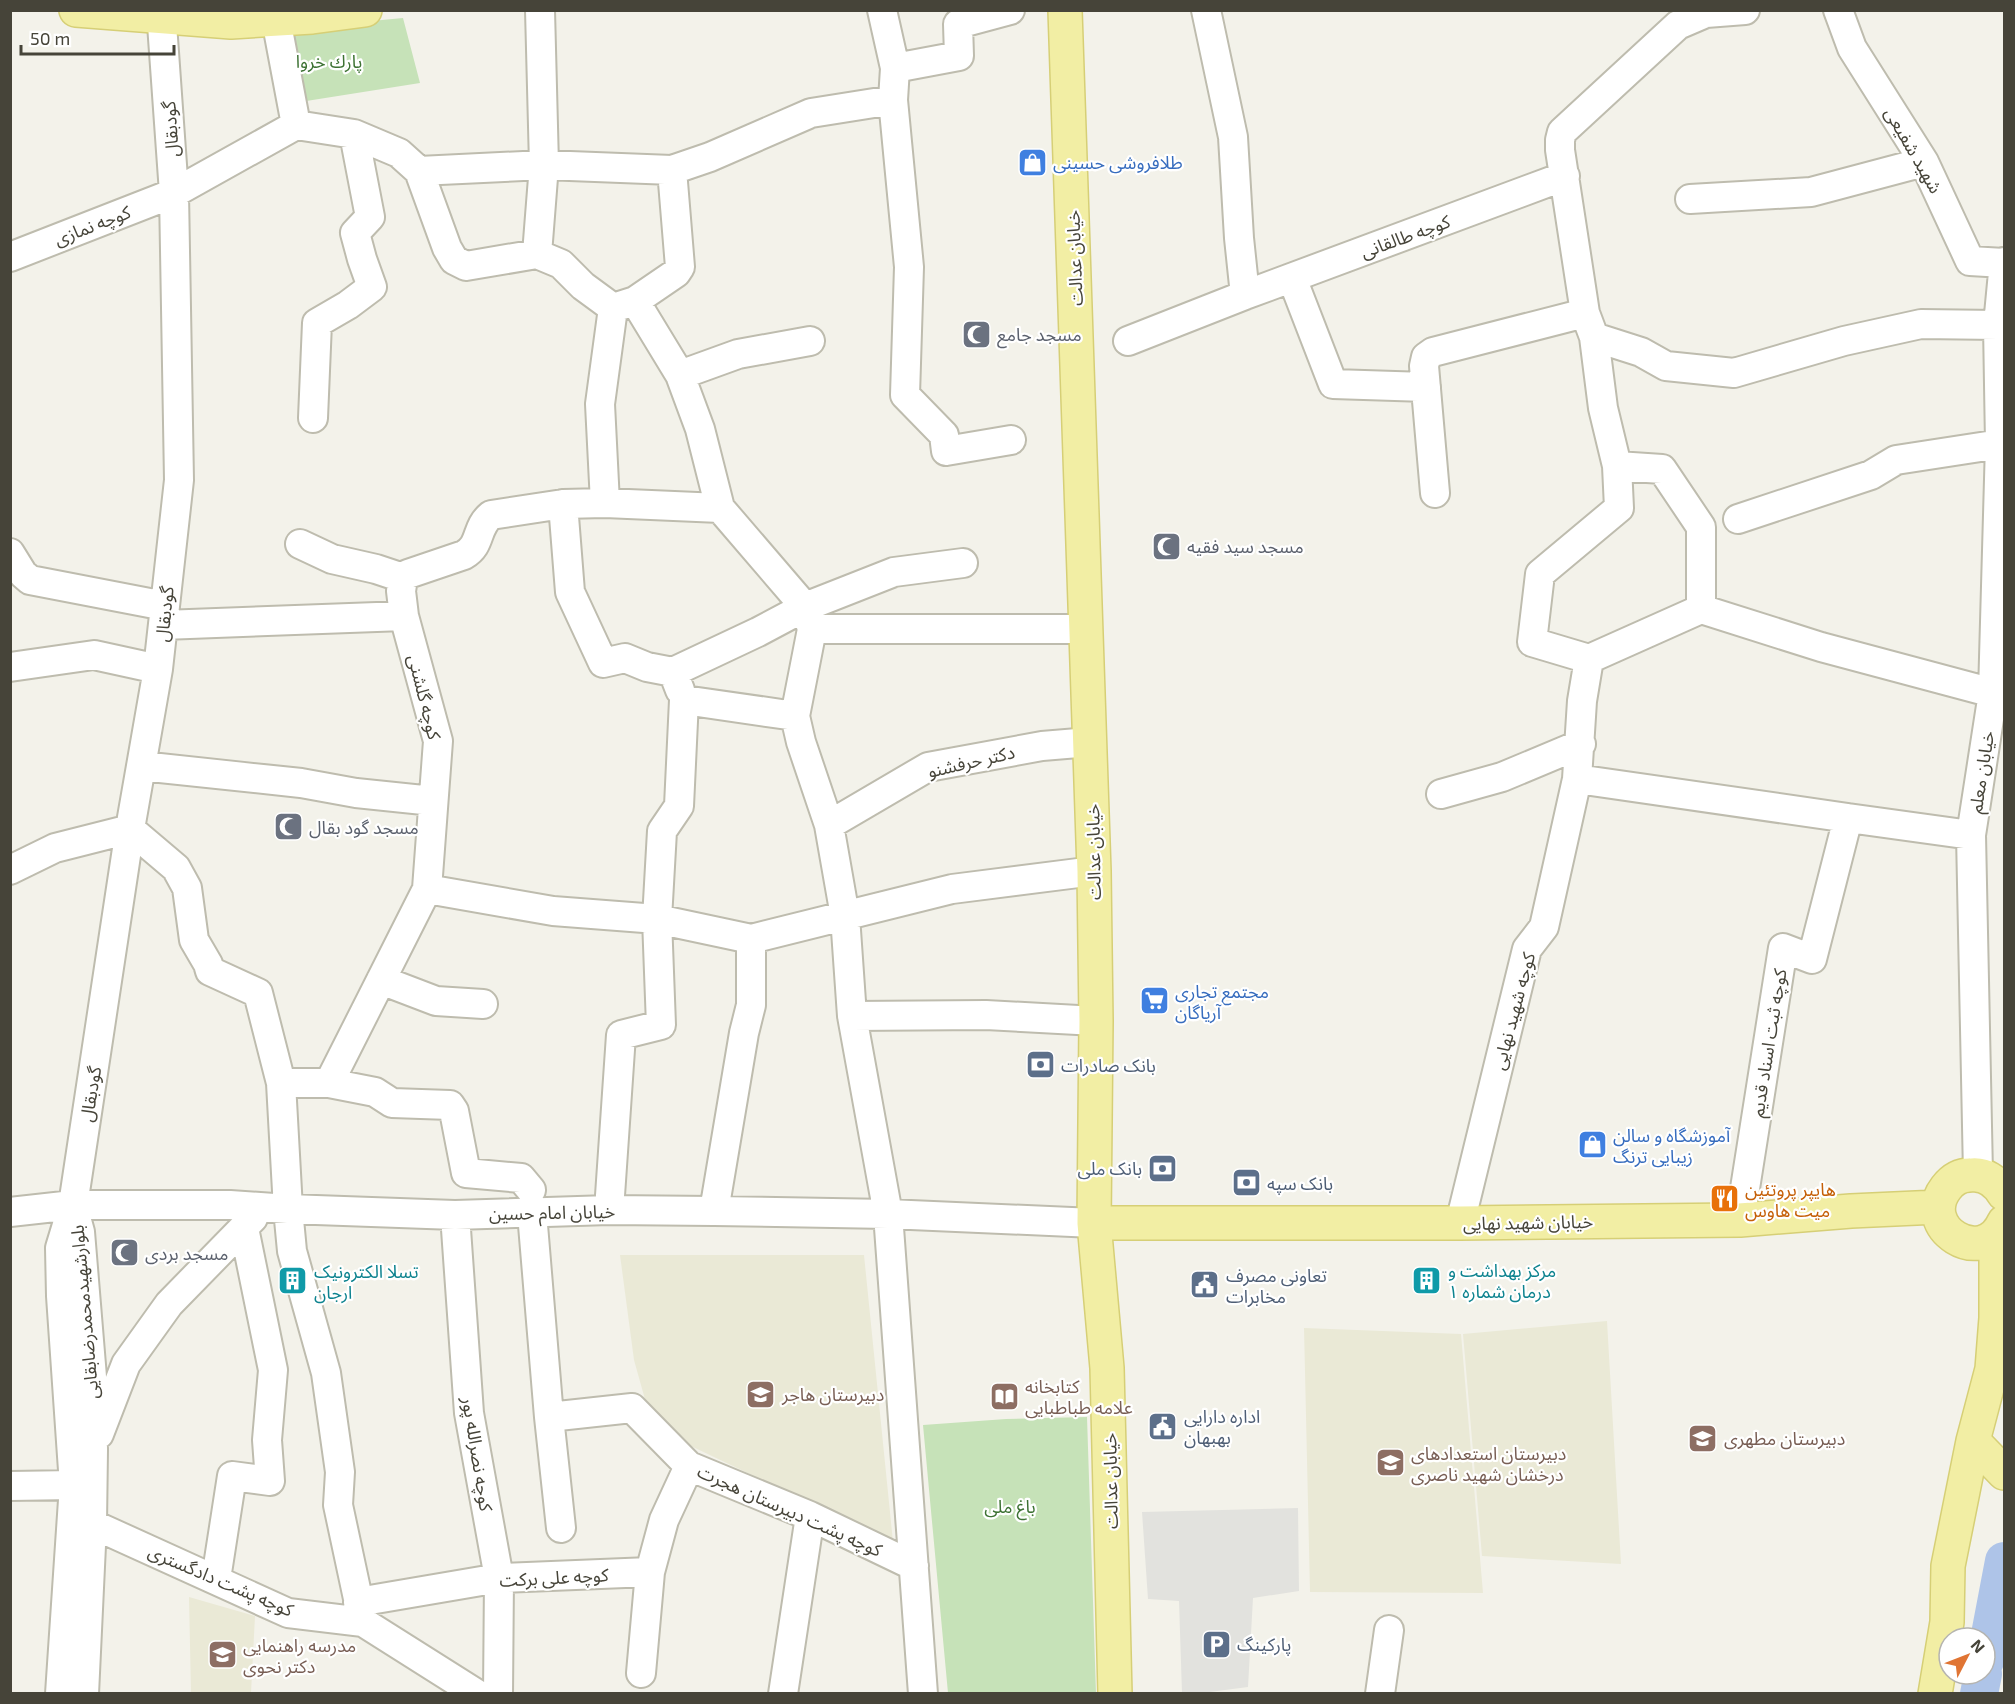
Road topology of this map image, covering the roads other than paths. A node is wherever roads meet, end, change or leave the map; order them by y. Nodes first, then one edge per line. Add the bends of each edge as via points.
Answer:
1 (76, 10) edge
2 (365, 10) edge
3 (540, 10) edge
4 (882, 10) edge
5 (1010, 10) edge
6 (1065, 10) edge
7 (1083, 10) edge
8 (1206, 10) edge
9 (1745, 10) edge
10 (1838, 10) edge
11 (161, 14) edge
12 (276, 19) junction
13 (895, 68) junction
14 (893, 100) junction
15 (296, 124) junction
16 (354, 134) junction
17 (1924, 162) junction
18 (544, 165) junction
19 (672, 170) junction
20 (419, 171) junction
21 (1565, 176) junction
22 (174, 193) junction
23 (1689, 199) dead end
24 (537, 254) junction
25 (10, 256) edge
26 (2004, 262) edge
27 (1292, 278) junction
28 (1245, 295) junction
29 (624, 304) junction
30 (1589, 325) junction
31 (1998, 325) junction
32 (810, 341) dead end
33 (1128, 341) dead end
34 (680, 375) junction
35 (1426, 387) junction
36 (312, 418) dead end
37 (2001, 432) edge
38 (1011, 440) dead end
39 (1617, 466) junction
40 (1435, 493) dead end
41 (605, 503) junction
42 (563, 504) junction
43 (720, 508) junction
44 (1738, 519) dead end
45 (300, 544) dead end
46 (10, 553) edge
47 (963, 562) dead end
48 (403, 578) junction
49 (1701, 609) junction
50 (164, 615) junction
51 (404, 616) junction
52 (809, 618) junction
53 (1086, 629) junction
54 (1589, 659) junction
55 (10, 667) edge
56 (158, 669) junction
57 (673, 672) junction
58 (1993, 693) junction
59 (684, 700) junction
60 (795, 716) junction
61 (1090, 742) junction
62 (1581, 744) junction
63 (141, 766) junction
64 (1578, 779) junction
65 (1441, 794) dead end
66 (433, 801) junction
67 (1848, 819) junction
68 (830, 825) junction
69 (130, 829) junction
70 (1971, 836) junction
71 (10, 870) edge
72 (1094, 871) junction
73 (427, 890) junction
74 (845, 916) junction
75 (657, 920) junction
76 (751, 939) junction
77 (381, 980) junction
78 (483, 1004) dead end
79 (852, 1016) junction
80 (1096, 1021) junction
81 (281, 1083) junction
82 (328, 1083) junction
83 (1978, 1174) junction
84 (2004, 1194) edge
85 (532, 1201) junction
86 (73, 1205) junction
87 (1938, 1207) junction
88 (277, 1208) junction
89 (609, 1210) junction
90 (10, 1212) edge
91 (714, 1212) junction
92 (888, 1214) junction
93 (455, 1215) junction
94 (1740, 1220) junction
95 (1105, 1223) junction
96 (1460, 1223) junction
97 (244, 1227) junction
98 (1992, 1234) edge
99 (549, 1416) junction
100 (1989, 1443) edge
101 (93, 1450) junction
102 (689, 1466) junction
103 (2004, 1473) edge
104 (74, 1485) junction
105 (10, 1486) edge
106 (810, 1516) junction
107 (92, 1524) junction
108 (561, 1528) dead end
109 (914, 1566) junction
110 (650, 1572) junction
111 (499, 1578) junction
112 (216, 1579) junction
113 (361, 1612) junction
114 (1389, 1630) dead end
115 (641, 1674) dead end
116 (1934, 1687) edge
117 (60, 1694) edge
118 (84, 1694) edge
119 (477, 1694) edge
120 (498, 1694) edge
121 (783, 1694) edge
122 (923, 1694) edge
123 (1115, 1694) edge
124 (1128, 1694) edge
125 (1380, 1694) edge

1 - 11 main road
2 - 12 main road
3 - 18 street
4 - 13 street
5 - 13 street via 958,24 959,56
6 - 53 main road, خیابان عدالت
7 - 95 main road, خیابان عدالت via 1100,344 1096,473
8 - 28 street via 1233,136
9 - 21 street via 1706,13 1678,25 1653,48 1562,132
10 - 17 street, شهید شفیعی via 1852,48
11 - 12 main road via 231,22
11 - 22 street, گودبقال
12 - 15 street
13 - 14 street
14 - 19 street via 811,113
14 - 38 street via 909,267 905,395 944,435 946,451
15 - 16 street
15 - 22 street, کوچه نمازی
16 - 20 street via 399,153
16 - 36 street via 370,217 356,233 372,287 317,322
17 - 23 street via 1811,192
17 - 26 street, شهید شفیعی via 1970,261
18 - 19 street
18 - 20 street
18 - 24 street
19 - 29 street via 680,267
20 - 24 street via 454,260 466,266
21 - 27 street, کوچه طالقانی
21 - 30 street
22 - 25 street, کوچه نمازی
22 - 50 street, گودبقال via 179,480
24 - 29 street via 561,264 583,286
26 - 31 street, خیابان معلم
27 - 28 street, کوچه طالقانی
27 - 35 street via 1333,384
28 - 33 street, کوچه طالقانی
29 - 34 street
29 - 41 street via 600,404
30 - 31 street via 1666,366 1734,373 1844,341 1921,324
30 - 35 street via 1433,352 1426,357 1424,366
30 - 39 street
31 - 37 street, خیابان معلم
32 - 34 street via 738,354
34 - 43 street
35 - 40 street
37 - 44 street via 1896,460 1871,475
37 - 58 street, خیابان معلم
39 - 49 street via 1662,469 1701,527
39 - 54 street via 1619,508 1540,574 1532,642
41 - 42 street
41 - 43 street
42 - 48 street via 491,515 483,522 471,551
42 - 57 street via 570,592 603,663 625,658
43 - 52 street
45 - 48 street via 332,559
46 - 50 street via 30,580
47 - 52 street via 894,572
48 - 51 street, کوچه گلشنی
49 - 54 street
49 - 58 street via 1821,647
50 - 51 street
50 - 56 street, گودبقال
51 - 66 street, کوچه گلشنی via 438,741
52 - 53 street
52 - 57 street via 758,632
52 - 60 street
53 - 61 main road, خیابان عدالت
54 - 62 street, کوچه شهید نهایی via 1582,701
55 - 56 street via 94,655
56 - 63 street, گودبقال
57 - 59 street
58 - 70 street, خیابان معلم
59 - 60 street
59 - 75 street via 680,806 662,831
60 - 68 street
61 - 68 street, دکتر حرفشنو via 1042,746 928,767
61 - 72 main road, خیابان عدالت
62 - 64 street, کوچه شهید نهایی
62 - 65 street via 1502,777
63 - 66 street
63 - 69 street, گودبقال
64 - 67 street
64 - 96 street, کوچه شهید نهایی via 1544,927 1527,949
66 - 73 street, کوچه گلشنی
67 - 70 street
67 - 94 street, کوچه ثبت اسناد قدیم via 1812,958 1782,948
68 - 74 street
69 - 71 street via 55,848
69 - 81 street via 176,868 187,888 194,940 210,971 258,993
69 - 86 street, گودبقال
70 - 83 street, خیابان معلم
72 - 74 street via 952,889
72 - 80 main road, خیابان عدالت
73 - 75 street via 553,911
73 - 77 street, کوچه گلشنی
74 - 76 street
74 - 79 street
75 - 76 street
75 - 89 street via 661,1025 621,1035
76 - 91 street via 751,1005
77 - 78 street via 436,1001
77 - 82 street, کوچه گلشنی
79 - 80 street via 986,1015
79 - 92 street
80 - 95 main road, خیابان عدالت
81 - 82 street
81 - 88 street
82 - 85 street via 375,1092 392,1103 450,1106 466,1173 521,1178
83 - 84 main road via 1994,1181
83 - 87 main road via 1948,1184
85 - 89 street, خیابان امام حسین
85 - 93 street, خیابان امام حسین
85 - 99 street
86 - 88 street, خیابان امام حسین
86 - 90 street, خیابان امام حسین
86 - 101 street, بلوارشهیدمحمدرضابقایی via 80,1232 91,1365
86 - 104 street, بلوارشهیدمحمدرضابقایی via 60,1248
87 - 94 main road, خیابان شهید نهایی
87 - 98 main road via 1940,1221 1960,1241
88 - 93 street, خیابان امام حسین
88 - 97 street
88 - 113 street via 326,1373 340,1472 338,1505
89 - 91 street, خیابان امام حسین
91 - 92 street, خیابان امام حسین
92 - 95 street, خیابان امام حسین
92 - 109 street
93 - 111 street, کوچه نصرالله پور via 469,1413
94 - 96 main road, خیابان شهید نهایی
95 - 96 main road, خیابان شهید نهایی
95 - 123 main road, خیابان عدالت
95 - 124 main road, خیابان عدالت
97 - 101 street via 169,1304 126,1364
97 - 112 street via 273,1370 267,1440 270,1481 232,1476
98 - 100 main road via 1996,1318
99 - 102 street, کوچه پشت دبیرستان هجرت via 632,1408
99 - 108 street
100 - 103 main road
100 - 116 main road via 1948,1566 1947,1622
101 - 107 street, بلوارشهیدمحمدرضابقایی
102 - 106 street, کوچه پشت دبیرستان هجرت
102 - 110 street via 664,1520
104 - 105 street
104 - 117 street, بلوارشهیدمحمدرضابقایی
106 - 109 street, کوچه پشت دبیرستان هجرت
106 - 121 street
107 - 112 street, کوچه پشت دادگستری
107 - 118 street, بلوارشهیدمحمدرضابقایی
109 - 122 street
110 - 111 street, کوچه علی برکت
110 - 115 street
111 - 113 street, کوچه علی برکت
111 - 120 street, کوچه نصرالله پور
112 - 113 street, کوچه پشت دادگستری via 288,1613
113 - 119 street, کوچه پشت دادگستری
114 - 125 street

